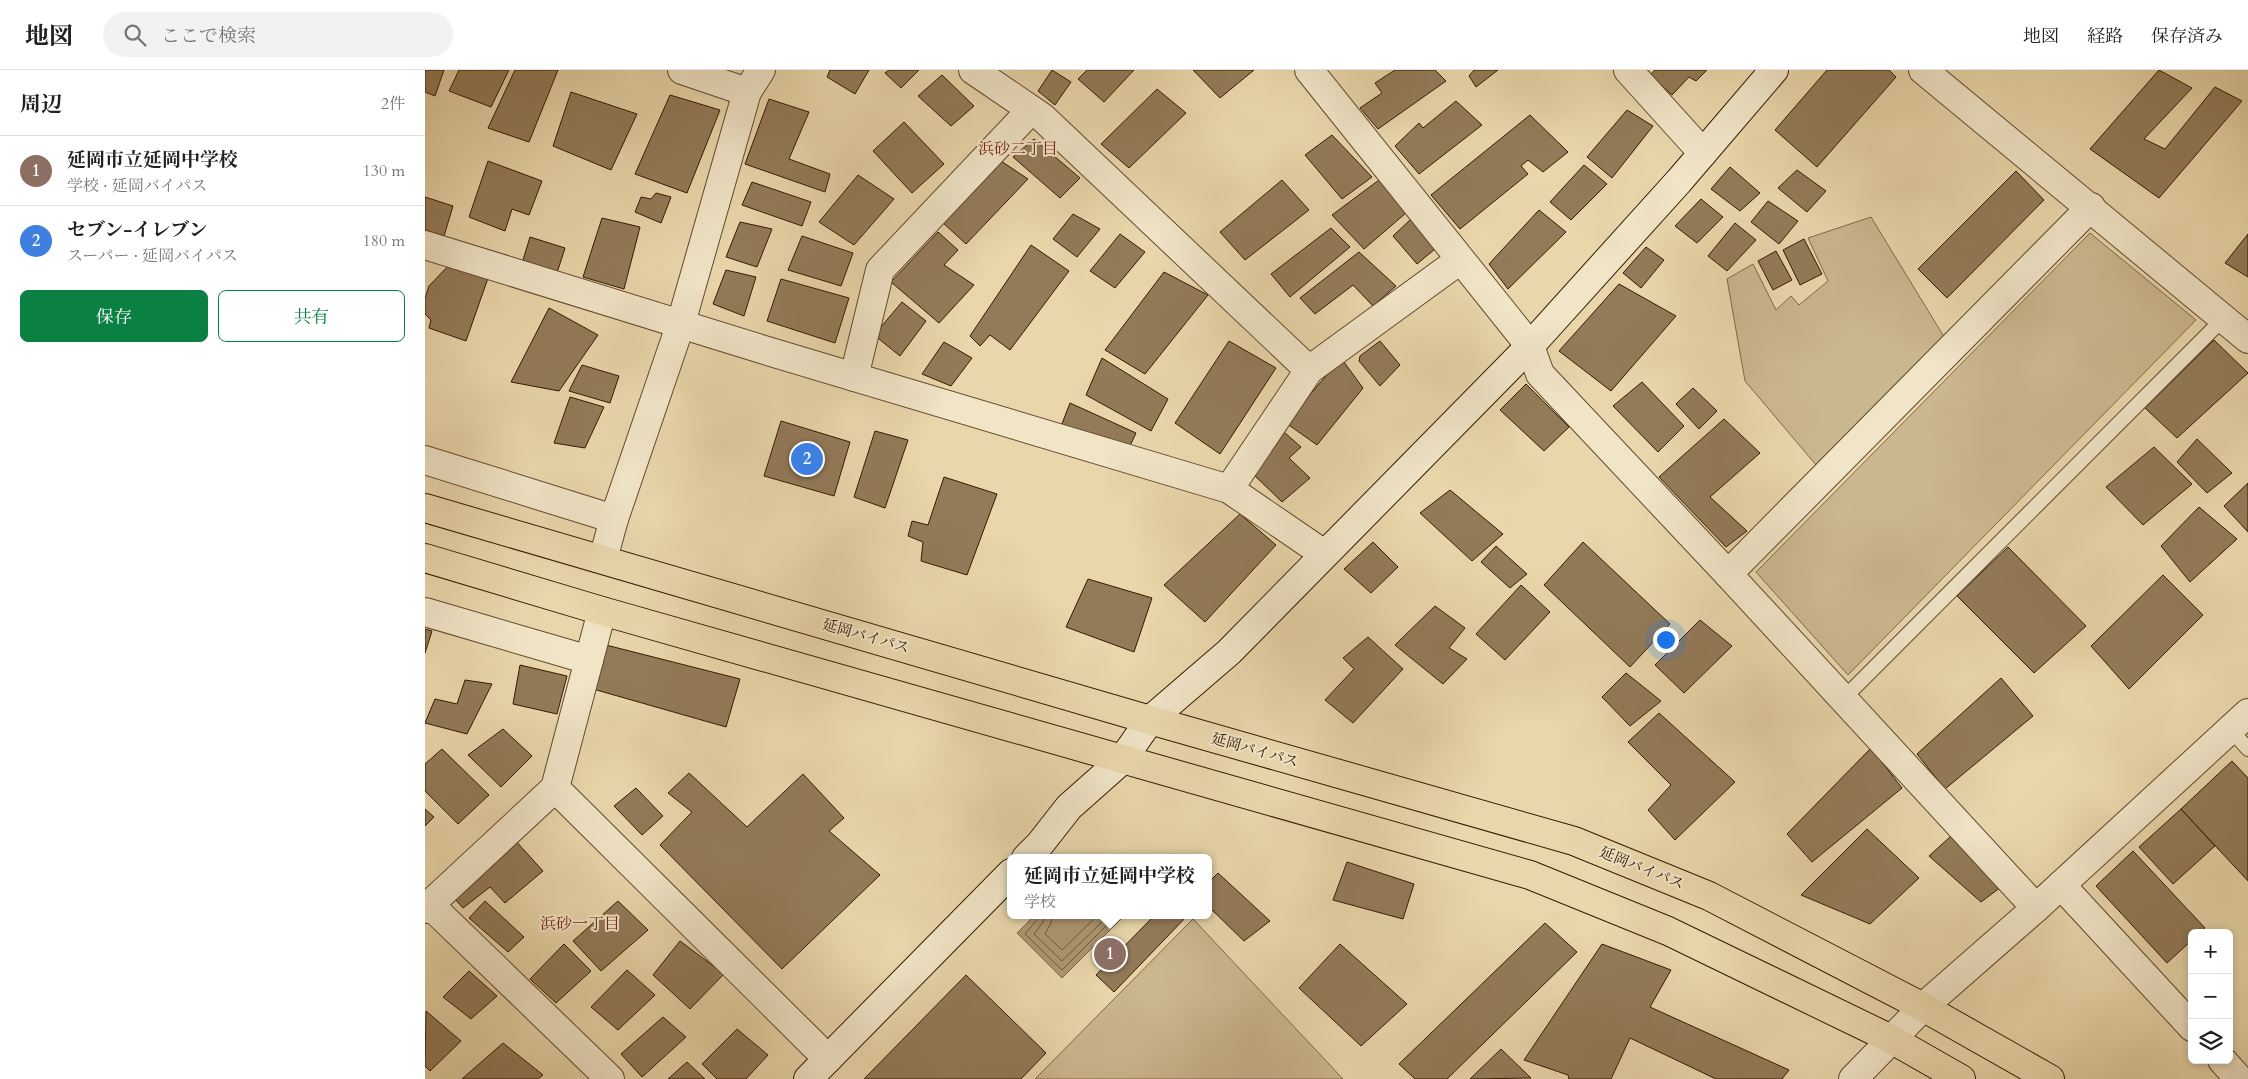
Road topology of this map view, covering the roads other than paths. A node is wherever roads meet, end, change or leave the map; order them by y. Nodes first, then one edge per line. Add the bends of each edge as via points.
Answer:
1 (682, 70) edge
2 (973, 70) edge
3 (1309, 70) edge
4 (1628, 70) edge
5 (1774, 70) edge
6 (1923, 70) edge
7 (754, 81) edge
8 (1031, 110) junction
9 (1703, 153) junction
10 (2091, 207) junction
11 (425, 245) edge
12 (1460, 260) junction
13 (2224, 318) junction
14 (681, 323) junction
15 (2248, 339) edge
16 (1530, 346) junction
17 (1309, 370) junction
18 (854, 377) junction
19 (425, 460) edge
20 (1229, 489) junction
21 (425, 508) edge
22 (614, 519) junction
23 (1324, 554) junction
24 (425, 558) edge
25 (603, 559) junction
26 (1729, 574) junction
27 (602, 611) junction
28 (425, 612) edge
29 (589, 660) junction
30 (1843, 699) junction
31 (1150, 720) junction
32 (2242, 730) edge
33 (1122, 760) junction
34 (555, 788) junction
35 (1030, 854) edge
36 (1007, 877) edge
37 (2061, 885) junction
38 (427, 907) edge
39 (2036, 908) junction
40 (1923, 1007) junction
41 (2188, 1023) edge
42 (1891, 1039) junction
43 (828, 1059) junction
44 (2226, 1064) edge
45 (610, 1079) edge
46 (808, 1079) edge
47 (1853, 1079) edge
48 (1961, 1079) edge
49 (2050, 1079) edge
50 (2239, 1079) edge

1 - 7 street
2 - 8 street
3 - 12 street
4 - 9 street
5 - 9 street
6 - 10 street
7 - 14 street
8 - 17 street via 1042,116
8 - 18 street via 880,270
9 - 16 street
10 - 13 street
10 - 26 street
11 - 14 street
12 - 16 street
12 - 17 street
13 - 15 street
13 - 30 lane
14 - 18 street
14 - 22 street
16 - 23 street
16 - 26 street via 1540,374
17 - 20 street
18 - 20 street
19 - 22 street
20 - 23 street
21 - 25 highway, 延岡バイパス
22 - 25 street
23 - 31 street via 1229,652
24 - 27 highway
25 - 31 highway, 延岡バイパス
26 - 30 street
27 - 29 street
27 - 33 highway
28 - 29 street
29 - 34 street
30 - 39 street
31 - 33 street
31 - 40 highway, 延岡バイパス via 1574,841 1709,896
32 - 37 street
33 - 35 street via 1069,807
33 - 42 highway via 1530,875 1667,931
34 - 38 street
34 - 43 street
36 - 43 street
37 - 39 street
37 - 41 street
38 - 45 street
39 - 40 street
40 - 42 street
40 - 49 highway, 延岡バイパス
42 - 47 street
42 - 48 highway
43 - 46 street
44 - 50 street

